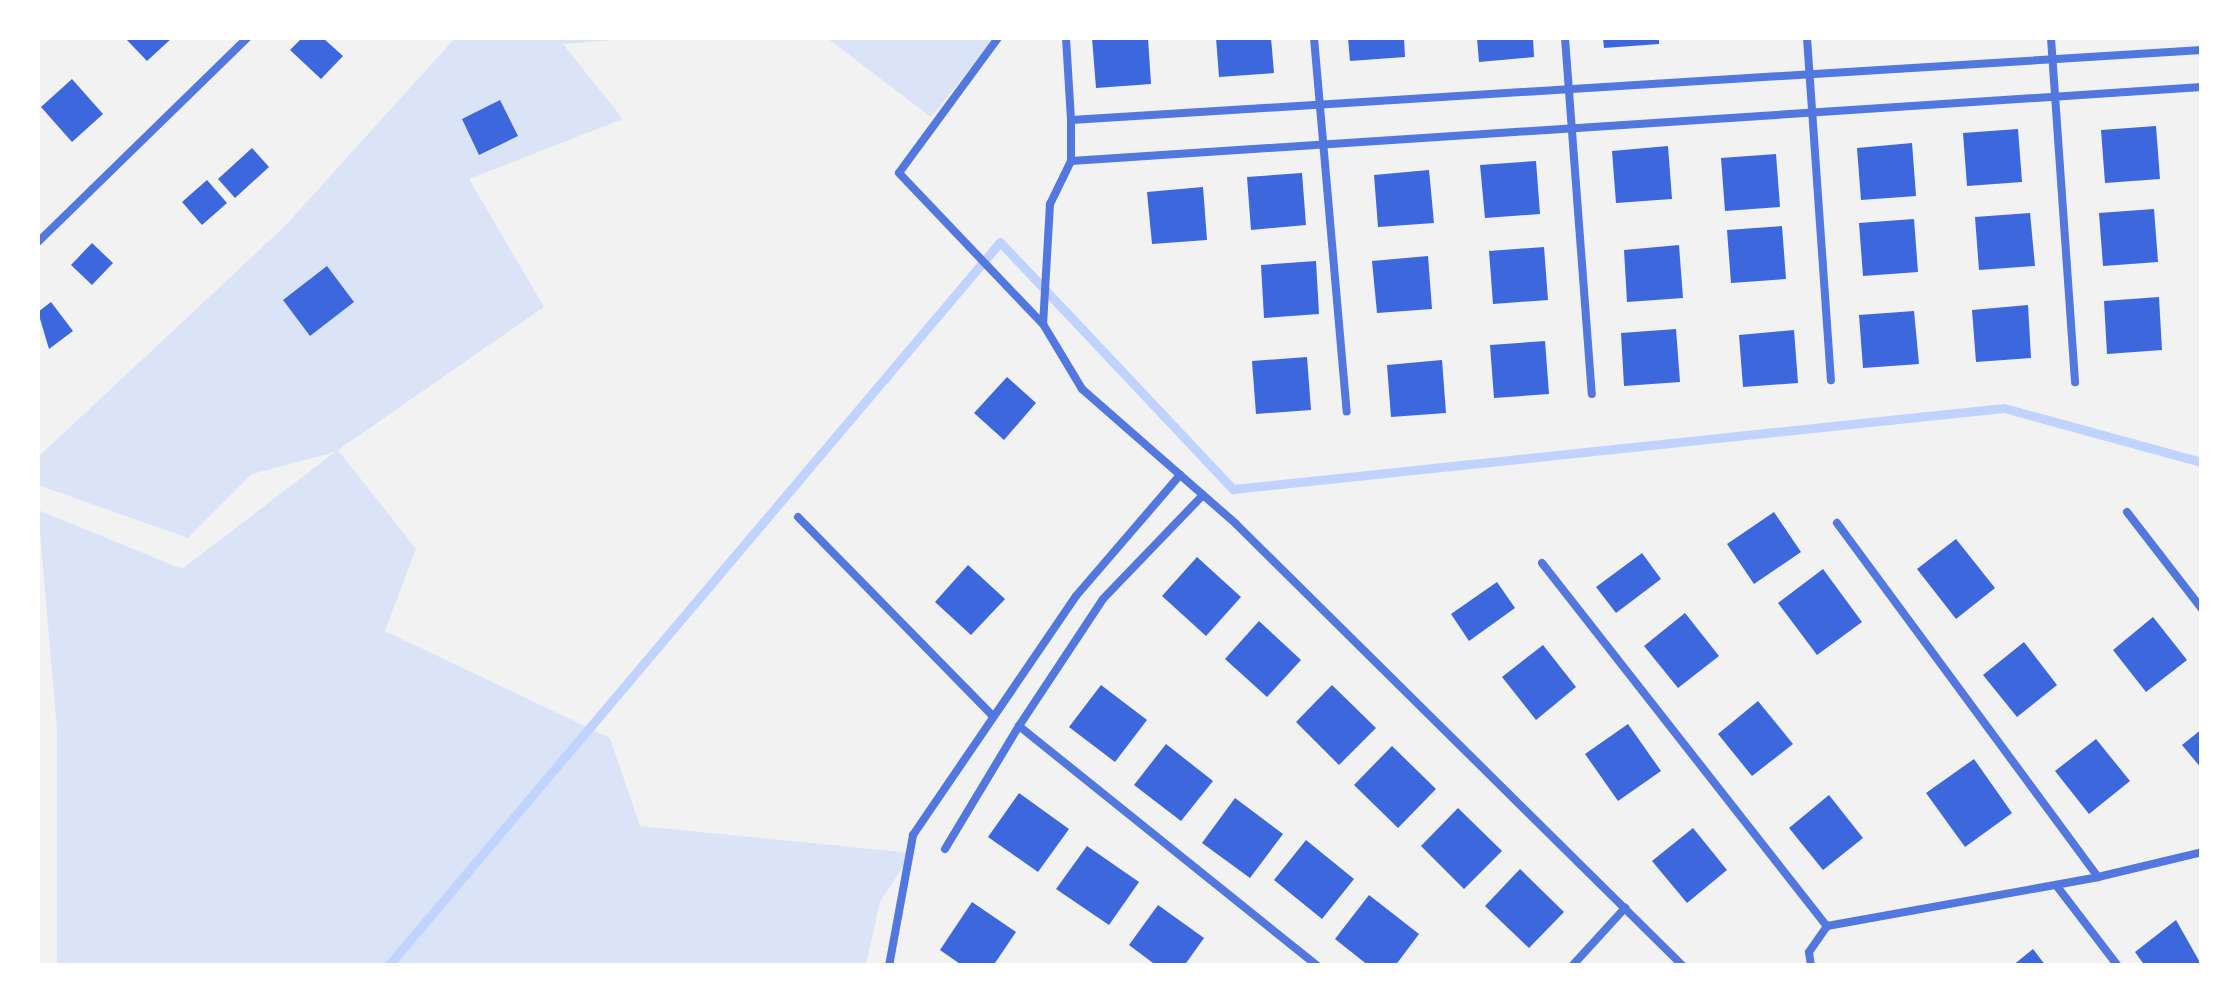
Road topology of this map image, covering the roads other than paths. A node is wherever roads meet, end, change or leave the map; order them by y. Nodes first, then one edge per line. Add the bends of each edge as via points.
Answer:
1 (247, 38) edge
2 (998, 38) edge
3 (1066, 38) edge
4 (1314, 38) edge
5 (1565, 38) edge
6 (1807, 38) edge
7 (2052, 38) edge
8 (2202, 50) edge
9 (2053, 59) junction
10 (1809, 74) junction
11 (2202, 87) edge
12 (1567, 89) junction
13 (2058, 96) junction
14 (1318, 105) junction
15 (1814, 112) junction
16 (1070, 120) junction
17 (1571, 128) junction
18 (1325, 144) junction
19 (1072, 161) junction
20 (38, 242) edge
21 (1043, 324) junction
22 (1832, 380) dead end
23 (2075, 382) dead end
24 (1592, 394) dead end
25 (1347, 412) dead end
26 (1180, 476) junction
27 (1203, 495) junction
28 (2127, 512) dead end
29 (798, 517) dead end
30 (1837, 523) dead end
31 (1542, 563) dead end
32 (2202, 610) edge
33 (992, 715) junction
34 (1019, 726) junction
35 (945, 849) dead end
36 (2202, 852) edge
37 (2098, 877) junction
38 (2056, 884) junction
39 (1625, 908) junction
40 (1827, 926) junction
41 (888, 966) edge
42 (1318, 966) edge
43 (1572, 966) edge
44 (1684, 966) edge
45 (1811, 966) edge
46 (2118, 966) edge

1 - 20 lane
2 - 21 lane via 899,173
3 - 16 lane
4 - 14 lane
5 - 12 lane
6 - 10 lane
7 - 9 lane
8 - 9 lane
9 - 10 lane
9 - 13 lane
10 - 12 lane
10 - 15 lane
11 - 13 lane
12 - 14 lane
12 - 17 lane
13 - 15 lane
13 - 23 lane
14 - 16 lane
14 - 18 lane
15 - 17 lane
15 - 22 lane
16 - 19 lane
17 - 18 lane
17 - 24 lane
18 - 19 lane
18 - 25 lane
19 - 21 lane via 1050,204
21 - 26 lane via 1082,389
26 - 27 lane
26 - 33 lane via 1076,596
27 - 34 lane via 1102,600
27 - 39 lane
28 - 32 lane
29 - 33 lane
30 - 37 lane
31 - 40 lane
33 - 41 lane via 913,835
34 - 35 lane
34 - 42 lane
36 - 37 lane
37 - 38 lane
38 - 40 lane
38 - 46 lane
39 - 43 lane
39 - 44 lane
40 - 45 lane via 1809,952

